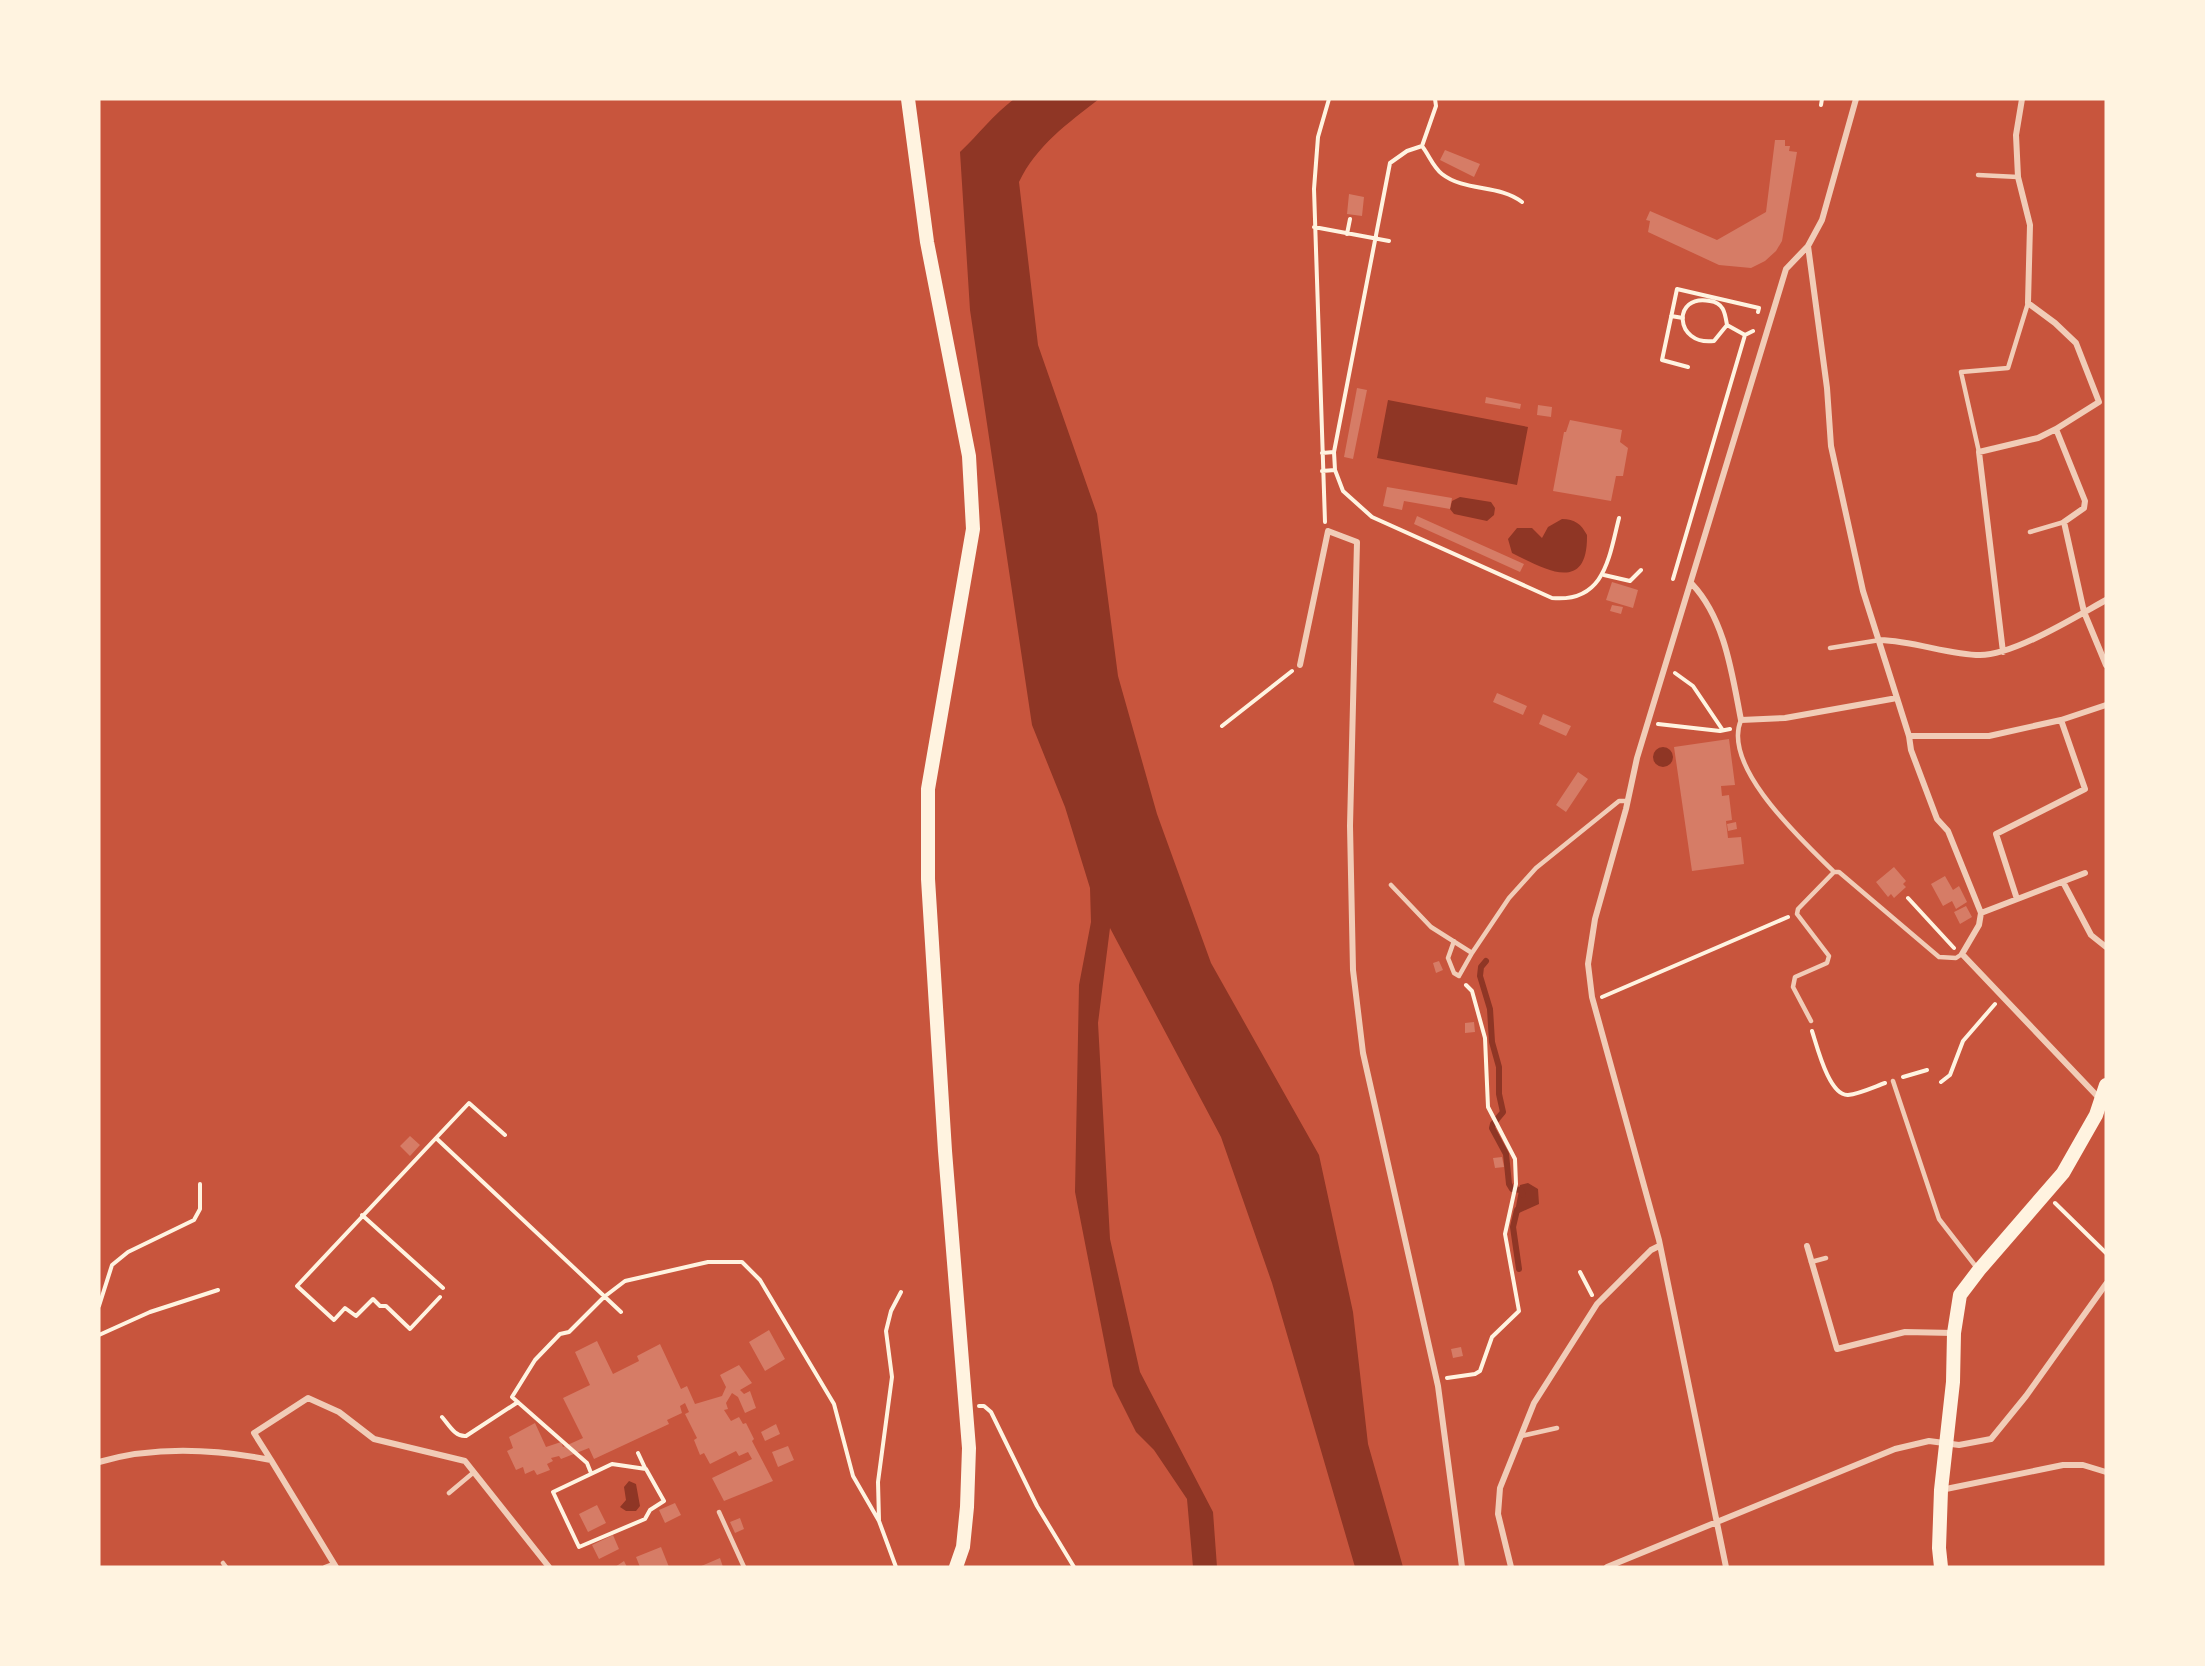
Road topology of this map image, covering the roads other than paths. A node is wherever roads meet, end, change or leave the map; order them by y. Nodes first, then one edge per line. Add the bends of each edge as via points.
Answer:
1 (908, 99) edge
2 (1856, 99) edge
3 (2022, 99) edge
4 (1978, 175) dead end
5 (2018, 177) junction
6 (1808, 246) junction
7 (2028, 303) junction
8 (2056, 429) junction
9 (1979, 452) junction
10 (2064, 522) junction
11 (2030, 532) dead end
12 (1692, 584) junction
13 (2106, 600) edge
14 (2084, 612) junction
15 (1880, 640) junction
16 (1830, 648) dead end
17 (2003, 652) junction
18 (1299, 665) road end
19 (2106, 665) edge
20 (1897, 698) junction
21 (2106, 705) edge
22 (1741, 720) junction
23 (2061, 720) junction
24 (1909, 736) junction
25 (1626, 801) junction
26 (1834, 872) junction
27 (2085, 873) dead end
28 (2063, 882) junction
29 (1391, 885) dead end
30 (2017, 899) junction
31 (1982, 913) junction
32 (1454, 941) junction
33 (2106, 947) edge
34 (1472, 953) junction
35 (1962, 955) junction
36 (1811, 1022) road end
37 (1893, 1081) road end
38 (2106, 1084) edge
39 (2101, 1100) junction
40 (1659, 1246) junction
41 (1807, 1246) dead end
42 (1826, 1258) dead end
43 (1811, 1262) junction
44 (1978, 1270) junction
45 (2106, 1284) edge
46 (1954, 1333) junction
47 (1557, 1428) dead end
48 (1521, 1436) junction
49 (1944, 1443) junction
50 (271, 1460) junction
51 (99, 1462) edge
52 (475, 1471) junction
53 (2106, 1472) edge
54 (1941, 1490) junction
55 (449, 1493) dead end
56 (718, 1512) dead end
57 (1717, 1521) junction
58 (334, 1565) edge
59 (325, 1567) edge
60 (549, 1567) edge
61 (744, 1567) edge
62 (956, 1567) edge
63 (1462, 1567) edge
64 (1511, 1567) edge
65 (1607, 1567) edge
66 (1726, 1567) edge
67 (1941, 1567) edge

1 - 62 main road via 927,242 969,456 973,529 928,789 928,879 969,1448 963,1547
2 - 6 street via 1822,220
3 - 5 street via 2016,135
4 - 5 lane
5 - 7 street via 2030,225
6 - 12 street via 1786,269
6 - 15 street via 1831,446 1860,580
7 - 8 street via 2076,343 2099,402
7 - 9 lane via 2008,368 1960,372
8 - 9 street via 2038,438
8 - 10 street via 2085,501 2084,508
9 - 17 street
10 - 11 lane
10 - 14 street
12 - 22 street via 1704,597 1716,623
12 - 25 street
13 - 14 street
14 - 17 street
14 - 19 street
15 - 16 lane
15 - 17 street via 1979,655
15 - 20 street
18 - 63 street via 1328,531 1358,542 1350,826 1353,970 1363,1053 1437,1379
20 - 22 street via 1785,718
20 - 24 street
21 - 23 street
22 - 26 lane via 1737,729 1744,766 1790,826
23 - 24 street via 1989,736
23 - 30 street via 2085,789 1996,834
24 - 31 street via 1937,819 1948,831
25 - 34 lane via 1619,801 1536,868 1509,898
25 - 40 street via 1594,919 1588,964 1593,1001
26 - 35 lane via 1839,872 1939,957
26 - 36 lane via 1797,914 1829,956 1827,963 1795,977 1793,987
27 - 28 street
28 - 30 street
28 - 33 street via 2091,935
29 - 32 lane via 1431,927
30 - 31 street
31 - 35 street
32 - 34 lane
32 - 34 lane via 1448,958 1454,973 1459,976
35 - 39 street
37 - 44 lane via 1939,1219
38 - 39 main road
39 - 44 main road via 2074,1158
40 - 48 street via 1597,1304 1534,1403
40 - 57 street
41 - 43 street
42 - 43 lane
43 - 46 street via 1837,1349 1905,1332
44 - 46 main road via 1960,1295
45 - 49 street via 1996,1435 1972,1444
46 - 49 main road via 1953,1382
47 - 48 lane
48 - 64 street via 1500,1488 1498,1514
49 - 54 main road
49 - 57 street via 1929,1441 1895,1449
50 - 51 street via 225,1453 157,1452
50 - 52 street via 254,1433 308,1398 339,1412 374,1439 465,1461
50 - 58 street
52 - 55 lane
52 - 60 street
53 - 54 street via 2083,1465 2063,1465
54 - 67 main road
56 - 61 lane
57 - 65 street
57 - 66 street
58 - 59 lane

